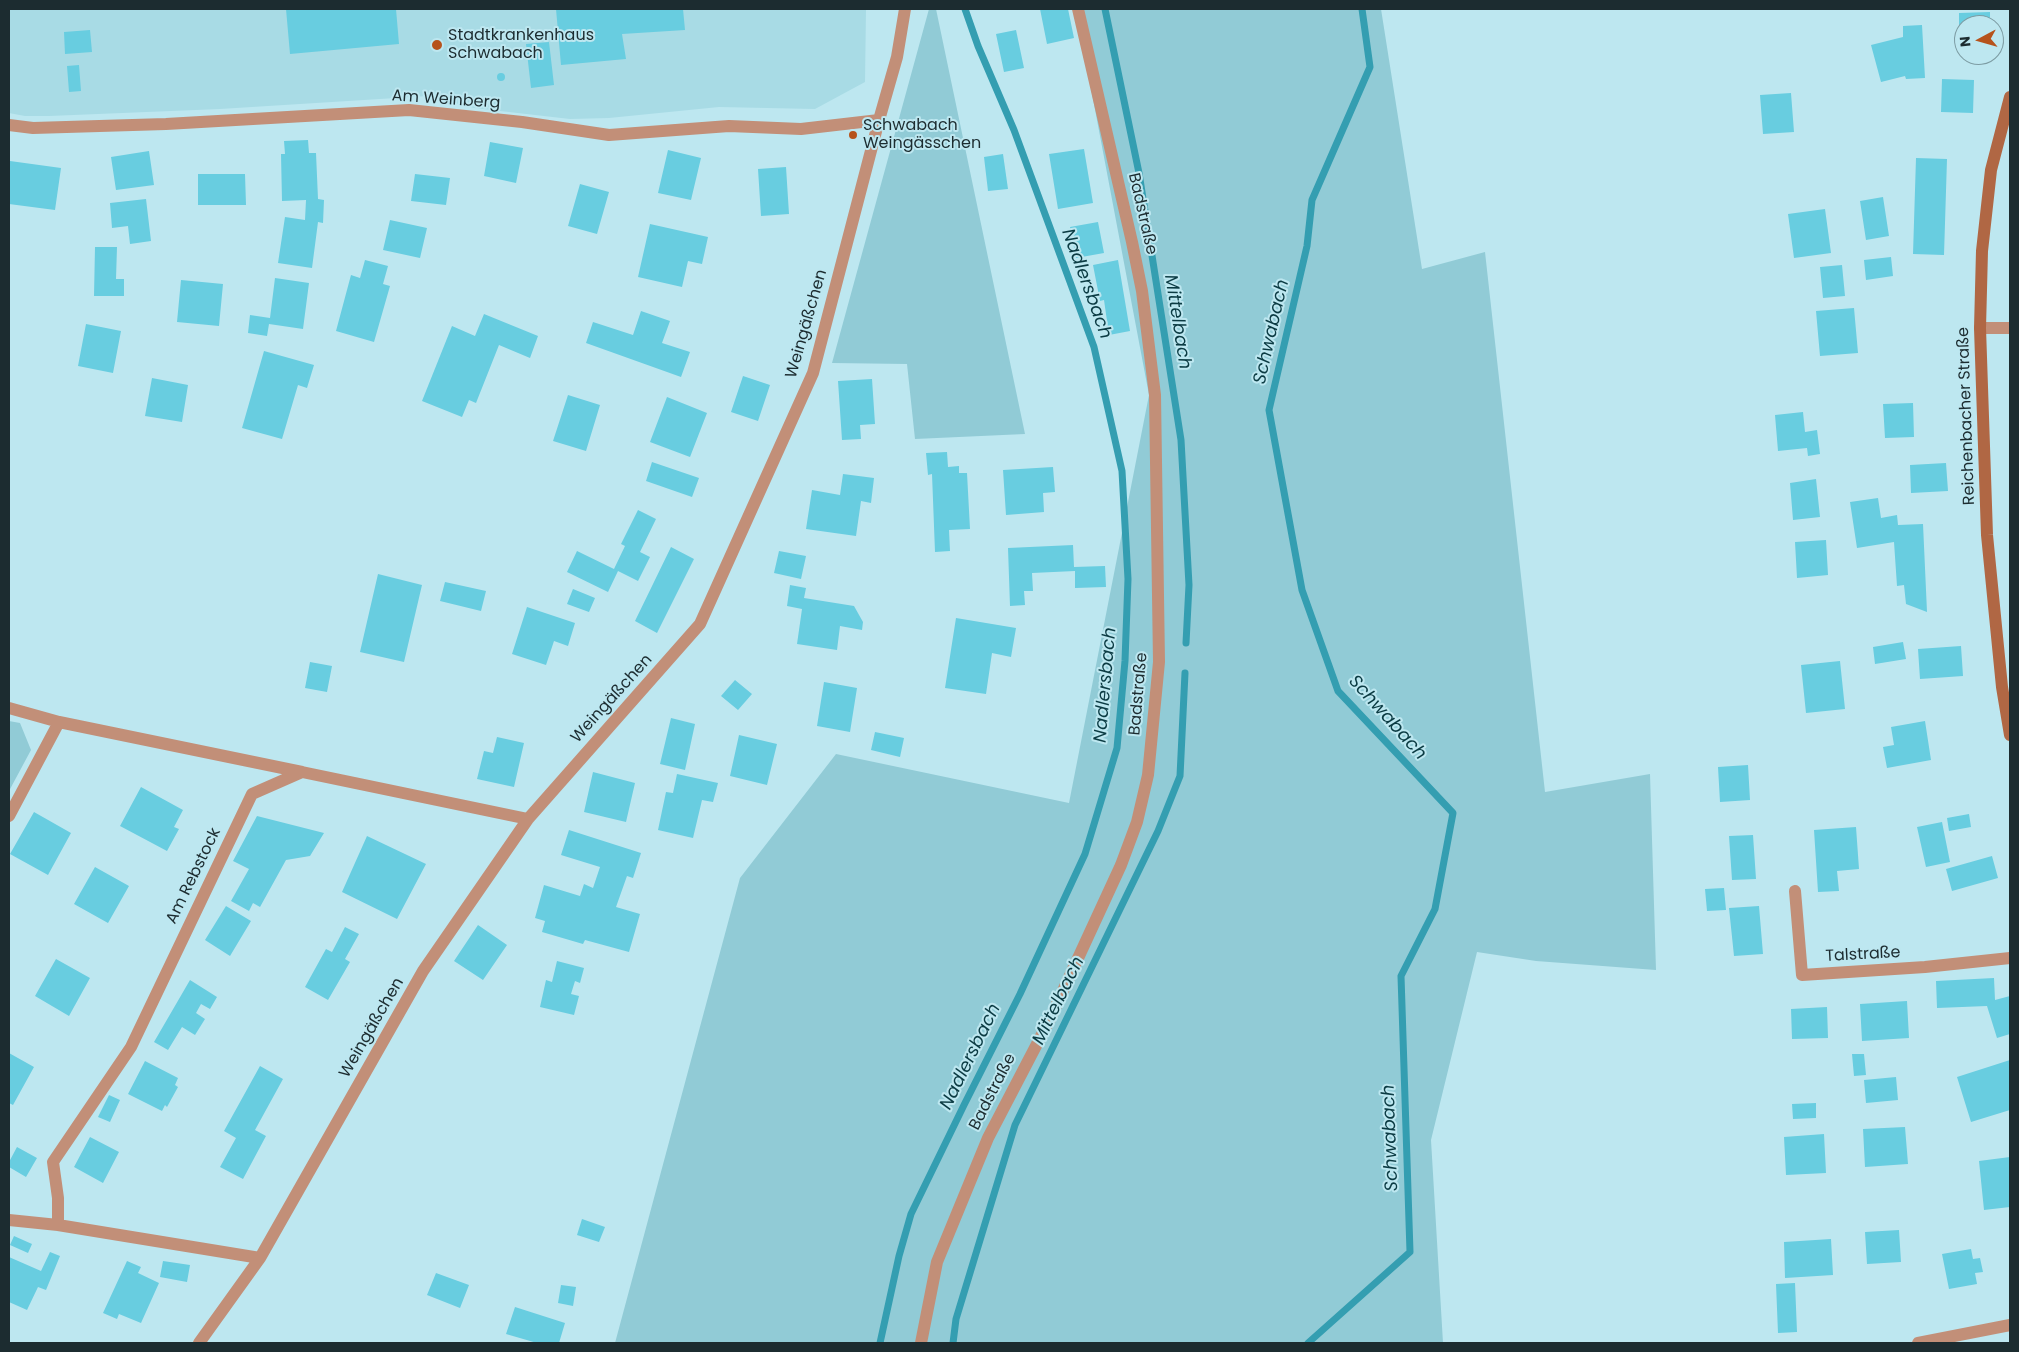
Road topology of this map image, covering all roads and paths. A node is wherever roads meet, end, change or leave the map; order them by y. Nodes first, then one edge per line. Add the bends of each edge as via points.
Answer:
1 (905, 9) edge
2 (1078, 9) edge
3 (2010, 97) edge
4 (878, 120) junction
5 (9, 125) edge
6 (1980, 328) junction
7 (2010, 328) edge
8 (9, 708) edge
9 (59, 722) junction
10 (2010, 735) edge
11 (302, 772) junction
12 (9, 816) edge
13 (528, 819) junction
14 (1795, 891) dead end
15 (2010, 958) edge
16 (9, 1220) edge
17 (58, 1225) junction
18 (260, 1258) junction
19 (2010, 1325) edge
20 (1936, 1342) edge
21 (199, 1343) edge
22 (921, 1343) edge
23 (1918, 1343) edge

1 - 4 street, Weingäßchen via 897,57
2 - 22 street, Badstraße via 1134,252 1149,335 1155,395 1159,662 1148,774 1137,822 1121,865 1050,1019 988,1138 936,1262
3 - 6 main road, Reichenbacher Straße via 1991,170 1982,251
4 - 5 street, Am Weinberg via 801,129 729,126 609,135 409,110 166,124 33,128
4 - 13 street, Weingäßchen via 813,373 700,624
6 - 7 street
6 - 10 main road, Reichenbacher Straße via 1987,535
8 - 9 street
9 - 11 street
9 - 12 street
11 - 13 street
11 - 17 street, Am Rebstock via 252,794 131,1047 52,1162 58,1198
13 - 18 street, Weingäßchen via 423,971
14 - 15 street, Talstraße via 1802,975
16 - 17 street
17 - 18 street
18 - 21 street, Weingäßchen
19 - 20 street
20 - 23 street

